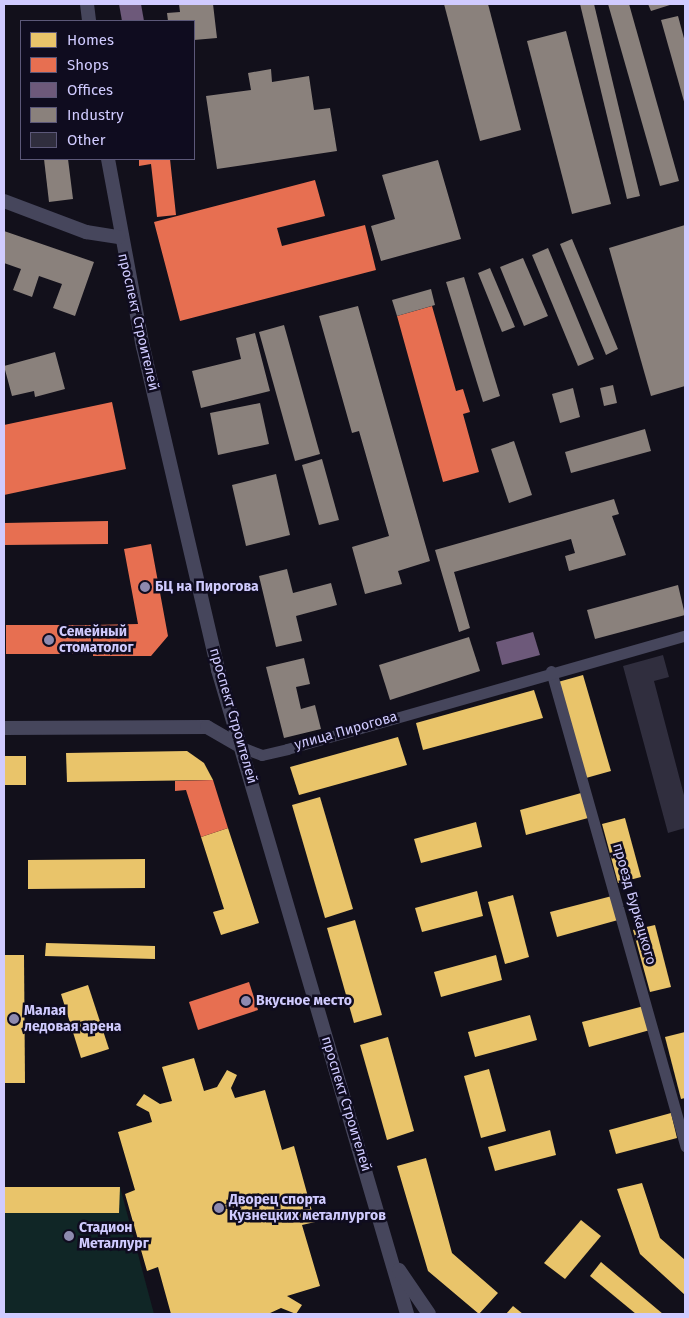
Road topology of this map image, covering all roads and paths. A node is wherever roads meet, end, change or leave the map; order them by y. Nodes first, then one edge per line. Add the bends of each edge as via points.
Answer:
1 (86, 4) edge
2 (89, 20) edge
3 (108, 160) edge
4 (4, 201) edge
5 (119, 237) junction
6 (685, 636) edge
7 (551, 671) junction
8 (4, 728) edge
9 (241, 746) junction
10 (685, 1146) edge
11 (395, 1264) junction
12 (407, 1314) edge
13 (429, 1314) edge

1 - 2 street
3 - 5 street, проспект Строителей
4 - 5 street via 86,232
5 - 9 street, проспект Строителей via 218,670
6 - 7 street, улица Пирогова
7 - 9 street, улица Пирогова via 262,755
7 - 10 street, проезд Буркацкого
8 - 9 street, улица Пирогова via 207,727
9 - 11 street, проспект Строителей
11 - 12 street
11 - 13 street

